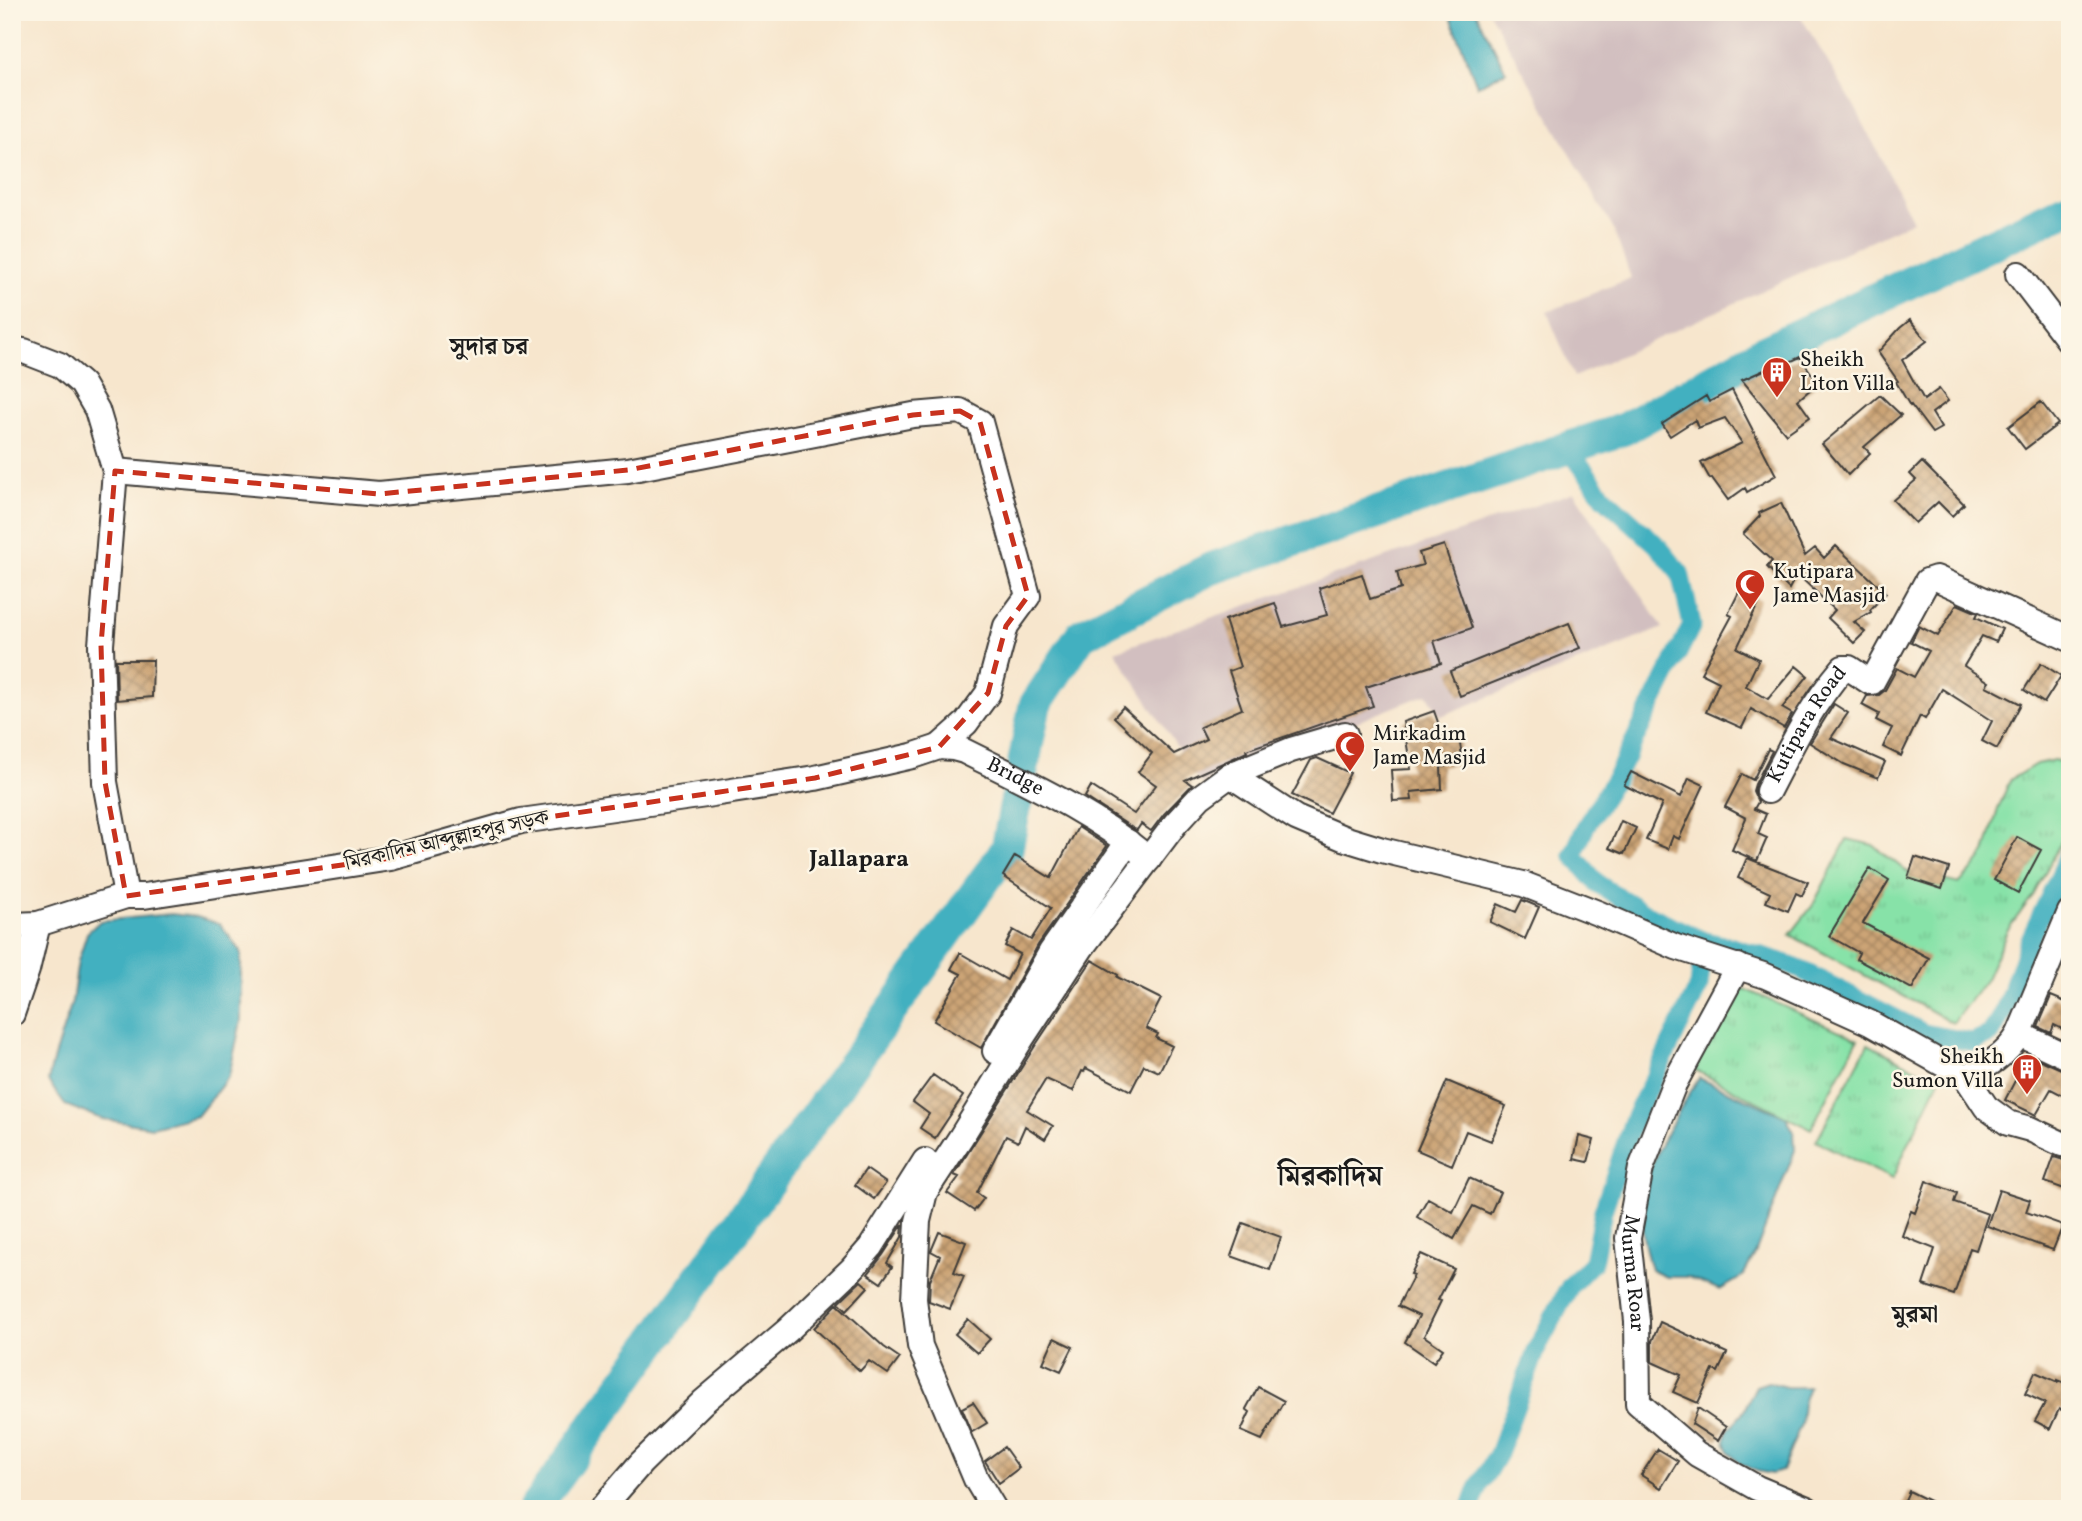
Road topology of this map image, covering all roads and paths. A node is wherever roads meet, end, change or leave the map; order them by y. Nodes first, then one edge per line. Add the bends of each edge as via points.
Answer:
1 (2018, 274) dead end
2 (2070, 342) edge
3 (12, 349) edge
4 (115, 471) junction
5 (2070, 639) edge
6 (1345, 734) dead end
7 (939, 747) junction
8 (964, 751) joint
9 (1230, 775) junction
10 (1768, 792) dead end
11 (1128, 842) junction
12 (1149, 859) junction
13 (126, 896) junction
14 (2070, 912) edge
15 (38, 924) junction
16 (12, 925) edge
17 (1728, 963) junction
18 (12, 1014) edge
19 (2019, 1034) junction
20 (2070, 1058) edge
21 (1966, 1077) junction
22 (2070, 1145) edge
23 (601, 1509) edge
24 (994, 1509) edge
25 (1807, 1509) edge

1 - 2 street
3 - 4 street via 60,365 82,384 97,410
4 - 7 street via 379,494 628,470 913,415 960,411 980,422 1028,596 1006,626 988,693 966,723
4 - 13 street via 102,645 104,782
5 - 10 street, Kutipara Road via 1937,579 1927,581 1872,682 1843,667 1801,726
6 - 9 street
7 - 8 street, মিরকাদিম আব্দুল্লাহপুর সড়ক
7 - 13 street, মিরকাদিম আব্দুল্লাহপুর সড়ক via 815,778 521,821 391,858
8 - 11 street, Bridge via 1065,801
9 - 12 street via 1200,797
9 - 17 street via 1296,818 1343,838 1522,884 1676,947
11 - 12 street, Bridge
11 - 23 street via 1051,952 966,1100 871,1247 788,1330 694,1411
12 - 24 street via 1082,947 1022,1038 925,1192 918,1221 914,1299 920,1346 976,1479
13 - 15 street, মিরকাদিম আব্দুল্লাহপুর সড়ক
14 - 19 street
15 - 16 street, মিরকাদিম আব্দুল্লাহপুর সড়ক
15 - 18 street
17 - 21 street via 1870,1023
17 - 25 street, Murma Roar via 1641,1168 1628,1238 1639,1403 1697,1454 1757,1488
19 - 20 street
19 - 21 street via 1993,1063
21 - 22 street via 1986,1107 2008,1124

